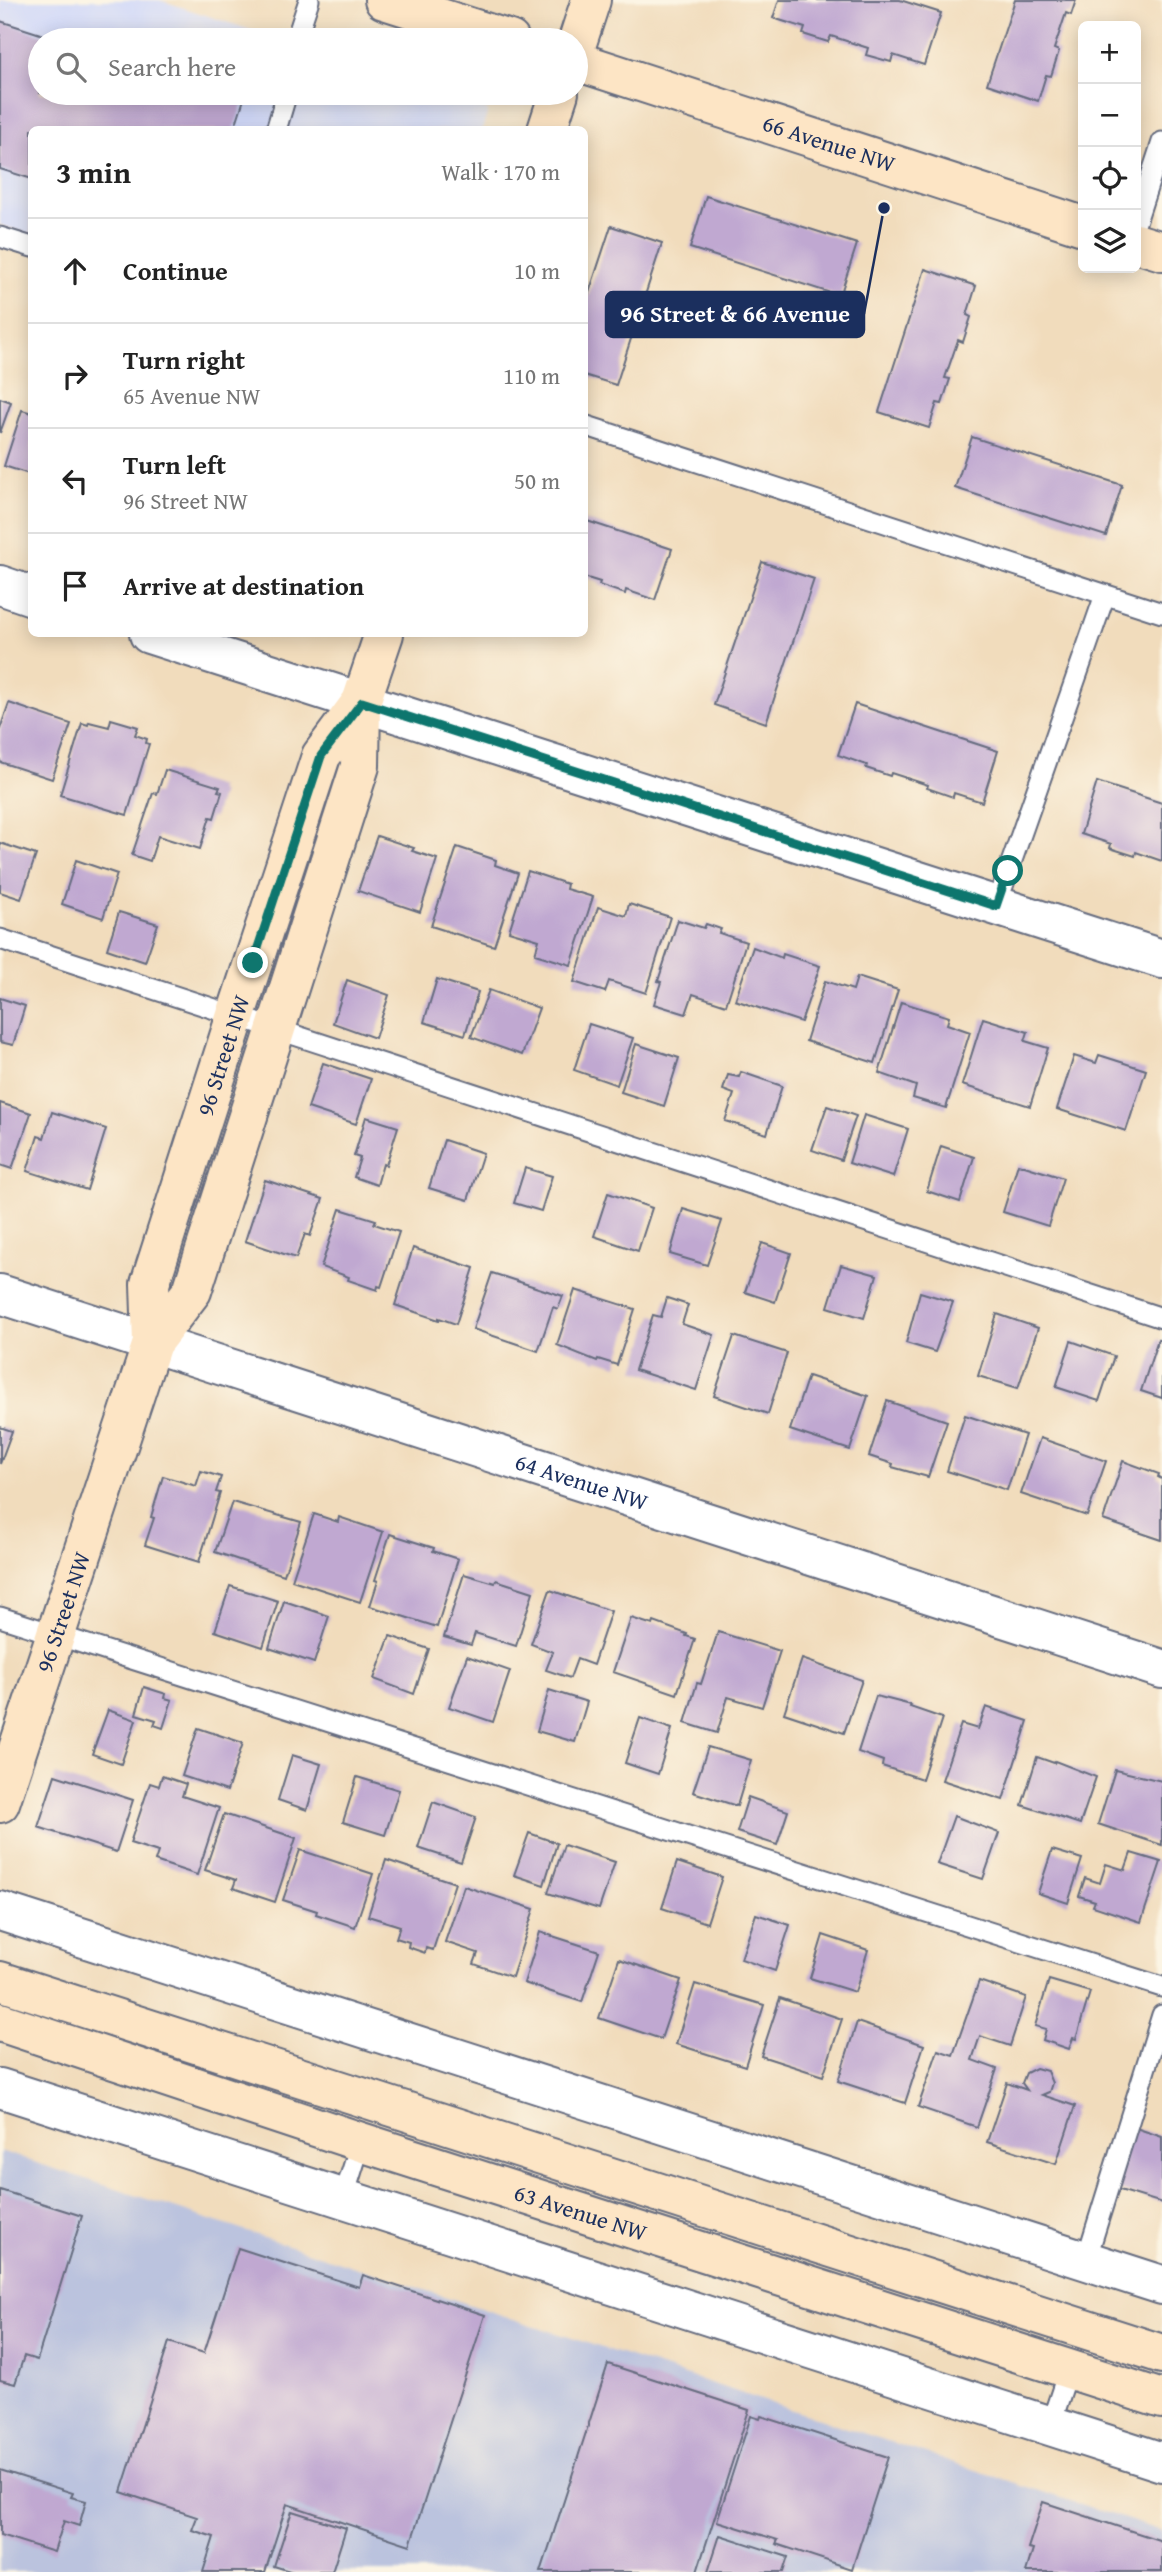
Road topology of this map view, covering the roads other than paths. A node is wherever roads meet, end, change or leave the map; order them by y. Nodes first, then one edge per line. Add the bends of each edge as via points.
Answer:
1 (309, 0) edge
2 (384, 0) edge
3 (591, 0) edge
4 (300, 28) edge
5 (472, 28) edge
6 (582, 28) edge
7 (588, 65) edge
8 (283, 105) edge
9 (555, 105) edge
10 (277, 126) edge
11 (548, 126) edge
12 (1162, 142) edge
13 (1140, 210) edge
14 (1078, 224) edge
15 (0, 237) edge
16 (1141, 245) edge
17 (28, 246) edge
18 (1162, 251) edge
19 (588, 426) edge
20 (0, 586) edge
21 (28, 595) edge
22 (1105, 595) junction
23 (1162, 613) edge
24 (158, 637) edge
25 (383, 637) edge
26 (362, 702) junction
27 (996, 906) junction
28 (0, 939) edge
29 (1162, 959) edge
30 (236, 1015) junction
31 (277, 1028) junction
32 (0, 1294) edge
33 (1162, 1318) edge
34 (152, 1343) junction
35 (0, 1617) edge
36 (57, 1635) junction
37 (1162, 1669) edge
38 (0, 1803) edge
39 (0, 1910) edge
40 (0, 1981) edge
41 (1162, 1987) edge
42 (1162, 2015) edge
43 (0, 2022) edge
44 (0, 2088) edge
45 (360, 2142) junction
46 (343, 2199) junction
47 (1086, 2260) junction
48 (1162, 2285) edge
49 (1162, 2354) edge
50 (1069, 2369) junction
51 (1162, 2399) edge
52 (1050, 2426) junction
53 (1162, 2462) edge

1 - 4 lane
2 - 5 street
3 - 6 street
7 - 14 street, 66 Avenue NW
8 - 10 lane
9 - 11 street
12 - 13 lane
15 - 17 lane
16 - 18 street
19 - 22 lane
20 - 21 street
22 - 23 lane
22 - 27 lane
24 - 26 street
25 - 26 street, 96 Street NW
26 - 27 street
26 - 30 street, 96 Street NW via 321,756
26 - 31 street, 96 Street NW via 360,766
27 - 29 street
28 - 30 lane
30 - 31 lane
30 - 34 street, 96 Street NW via 150,1284
31 - 33 lane
31 - 34 street, 96 Street NW via 192,1292
32 - 34 street, 64 Avenue NW
34 - 36 street, 96 Street NW
34 - 37 street, 64 Avenue NW
35 - 36 lane
36 - 38 street, 96 Street NW
36 - 41 lane
39 - 47 street
40 - 49 street, 63 Avenue NW
42 - 47 lane
43 - 45 street, 63 Avenue NW
44 - 46 street
45 - 46 lane
45 - 50 street, 63 Avenue NW
46 - 52 street
47 - 48 street
50 - 51 street, 63 Avenue NW
50 - 52 lane
52 - 53 street

